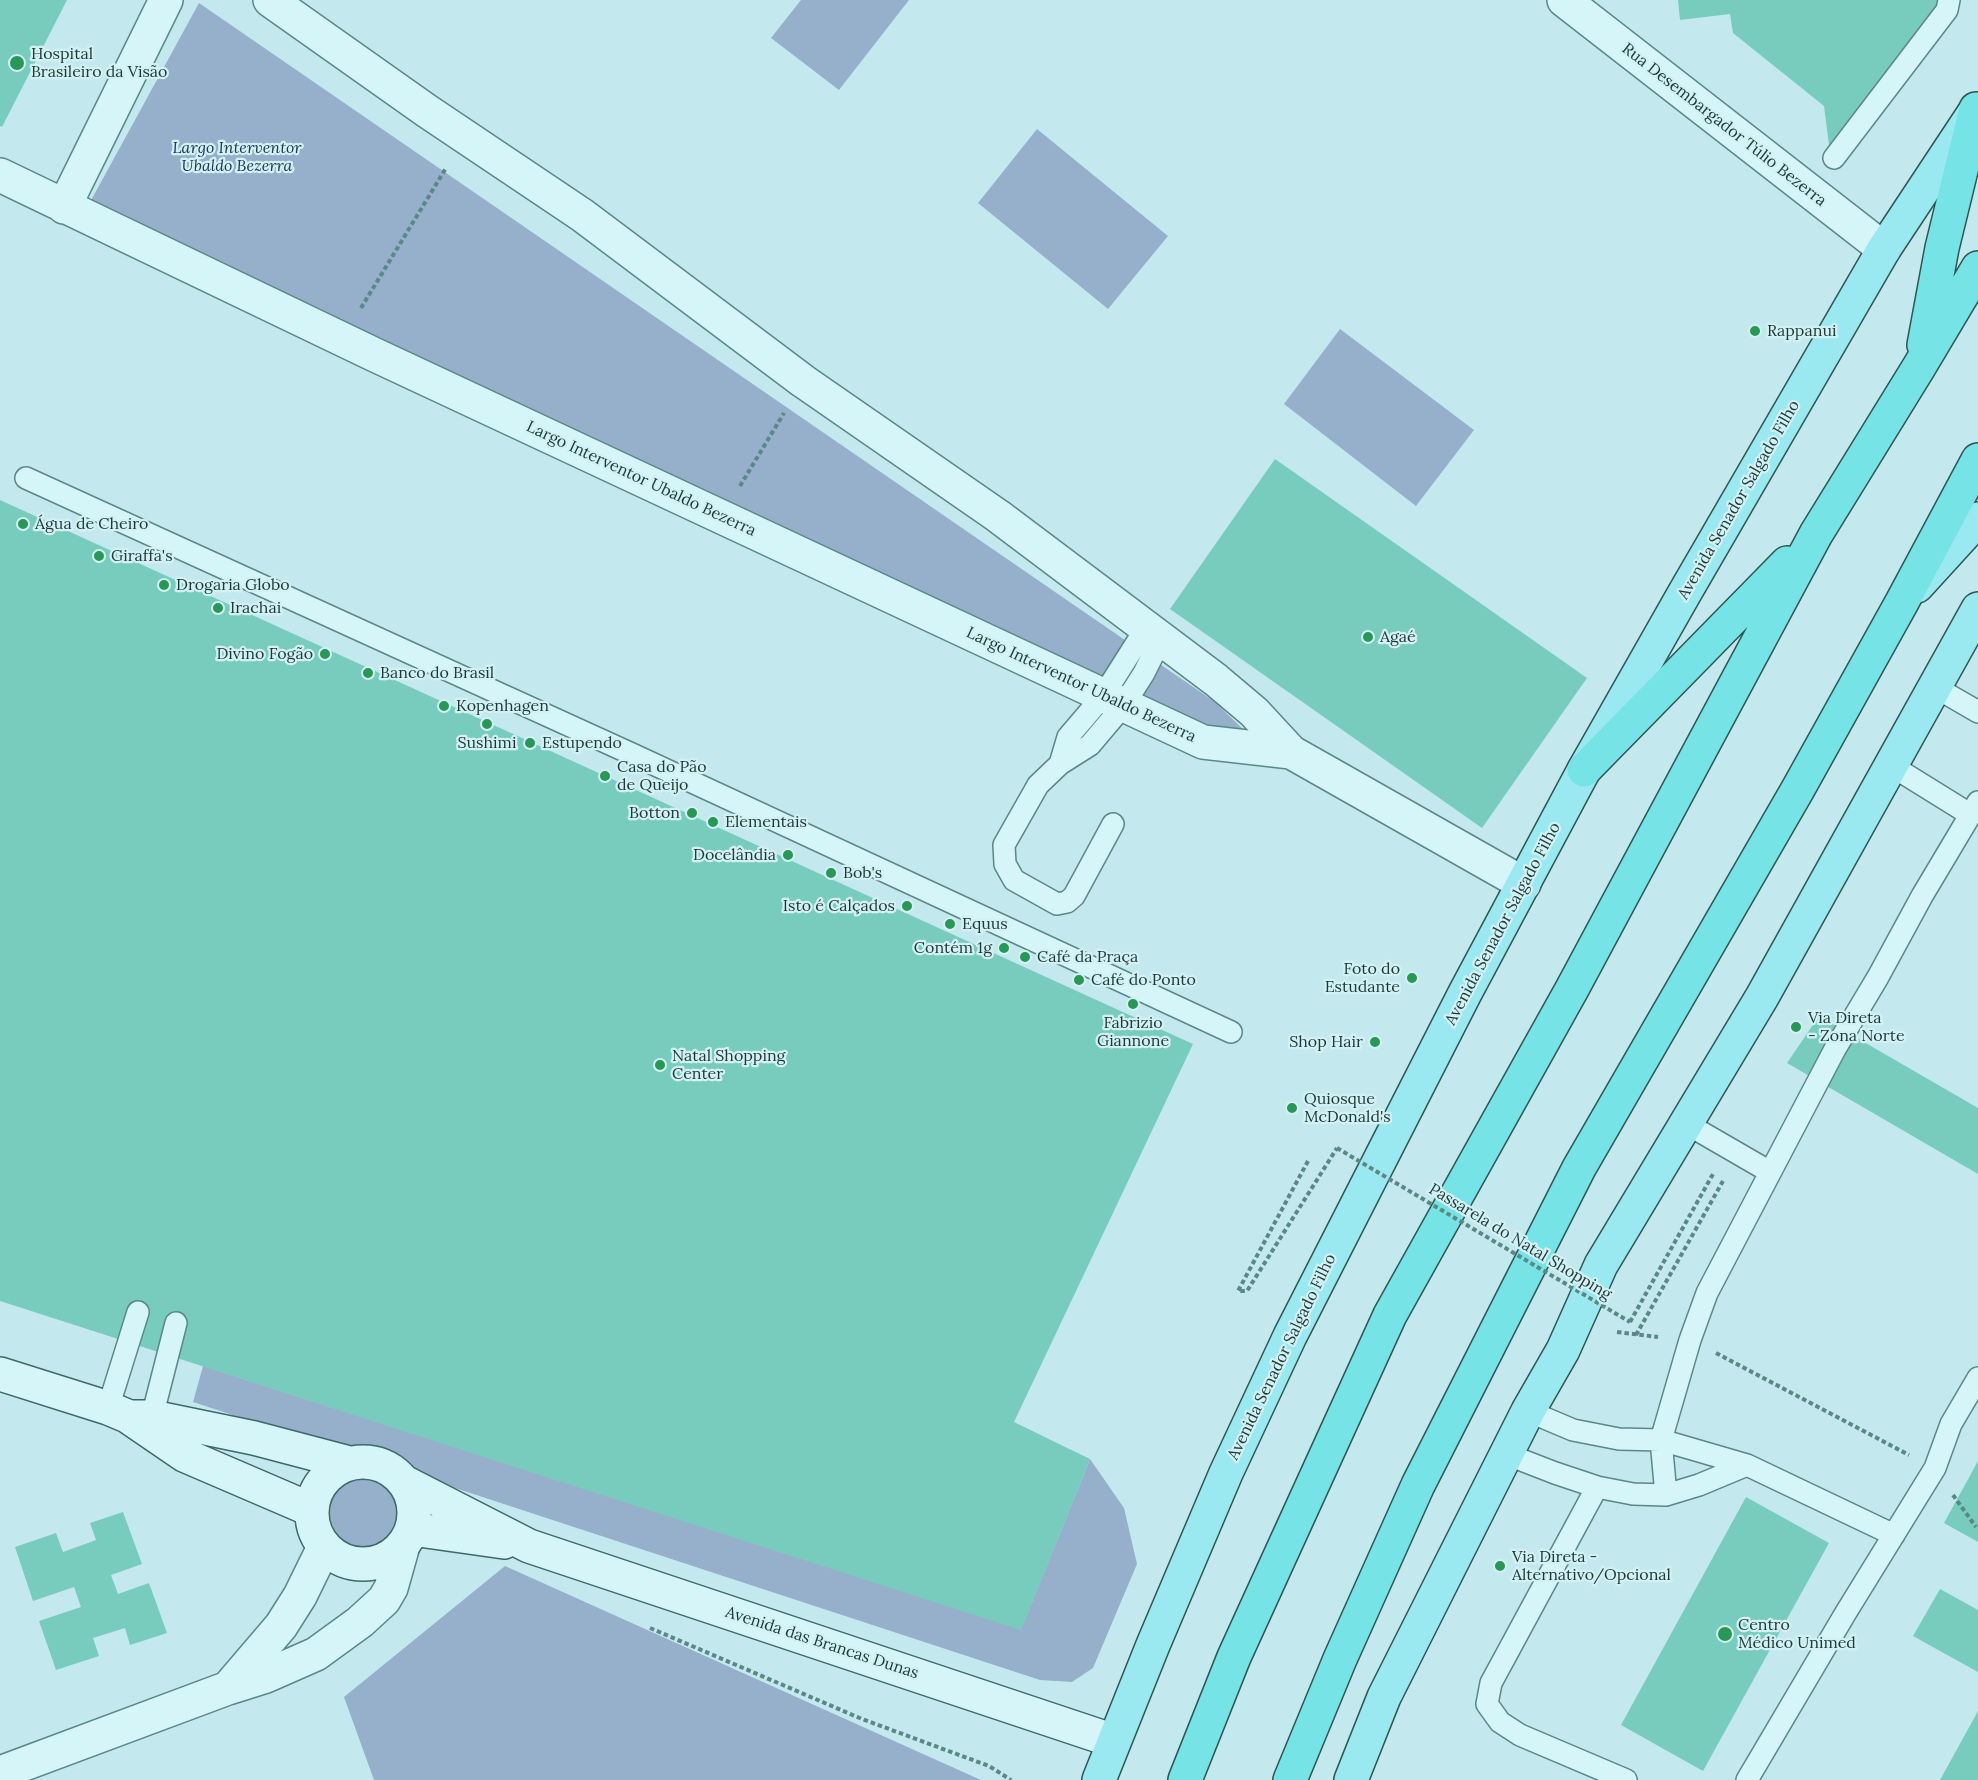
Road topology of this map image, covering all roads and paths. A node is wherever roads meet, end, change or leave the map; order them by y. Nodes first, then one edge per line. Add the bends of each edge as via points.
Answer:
1 (166, 0) edge
2 (270, 0) edge
3 (1564, 0) edge
4 (1949, 0) edge
5 (1977, 108) edge
6 (465, 136) junction
7 (1834, 158) dead end
8 (0, 175) edge
9 (64, 207) junction
10 (1884, 249) junction
11 (1978, 267) edge
12 (343, 338) junction
13 (1920, 367) junction
14 (803, 381) junction
15 (1978, 460) edge
16 (26, 478) dead end
17 (721, 517) junction
18 (1978, 519) edge
19 (1816, 534) junction
20 (1902, 602) junction
21 (1978, 609) edge
22 (1154, 633) junction
23 (1935, 687) junction
24 (1113, 701) junction
25 (1978, 712) edge
26 (1291, 752) junction
27 (1892, 765) junction
28 (1584, 770) junction
29 (1974, 808) edge
30 (1113, 824) dead end
31 (1524, 885) junction
32 (1231, 1032) dead end
33 (1687, 1124) junction
34 (1308, 1161) dead end
35 (1716, 1168) dead end
36 (1770, 1172) junction
37 (1727, 1175) dead end
38 (138, 1312) dead end
39 (176, 1323) dead end
40 (1617, 1332) dead end
41 (1636, 1335) junction
42 (1690, 1340) junction
43 (0, 1374) edge
44 (1978, 1378) edge
45 (1528, 1411) junction
46 (129, 1414) junction
47 (1661, 1440) junction
48 (1506, 1454) junction
49 (349, 1463) junction
50 (1748, 1465) junction
51 (1935, 1468) junction
52 (404, 1482) junction
53 (1597, 1486) junction
54 (1666, 1495) junction
55 (312, 1510) junction
56 (1976, 1527) dead end
57 (1894, 1535) junction
58 (407, 1539) junction
59 (530, 1546) junction
60 (324, 1547) junction
61 (646, 1626) dead end
62 (228, 1688) junction
63 (1114, 1741) junction
64 (2, 1766) edge
65 (1011, 1780) edge
66 (1099, 1780) edge
67 (1185, 1780) edge
68 (1290, 1780) edge
69 (1352, 1780) edge
70 (1626, 1780) edge
71 (1747, 1780) edge

1 - 9 street
2 - 6 street, Largo Interventor Ubaldo Bezerra
3 - 10 street, Rua Desembargador Túlio Bezerra
4 - 7 lane via 1947,10
5 - 10 main road, Avenida Senador Salgado Filho
5 - 13 highway via 1942,248
6 - 12 path
6 - 14 street, Largo Interventor Ubaldo Bezerra via 582,215
8 - 9 street, Largo Interventor Ubaldo Bezerra
9 - 12 street, Largo Interventor Ubaldo Bezerra
10 - 28 main road, Avenida Senador Salgado Filho
11 - 13 highway
12 - 17 street, Largo Interventor Ubaldo Bezerra
13 - 19 highway
14 - 17 path
14 - 22 street, Largo Interventor Ubaldo Bezerra via 998,516
15 - 20 highway
16 - 32 lane
17 - 24 street, Largo Interventor Ubaldo Bezerra
18 - 20 main road
19 - 28 highway
19 - 67 highway via 1572,988 1390,1315 1234,1657
20 - 68 highway via 1579,1167 1418,1485
21 - 23 main road
22 - 24 lane
22 - 26 street, Largo Interventor Ubaldo Bezerra via 1254,712
23 - 25 lane
23 - 27 main road
24 - 26 street, Largo Interventor Ubaldo Bezerra via 1203,742
24 - 30 lane via 1068,737 1060,764 1038,785 1004,845 1005,864 1014,880 1057,904 1067,902
26 - 31 street, Largo Interventor Ubaldo Bezerra
27 - 29 lane
27 - 33 main road
28 - 31 main road, Avenida Senador Salgado Filho
29 - 36 lane via 1845,1031
31 - 63 main road, Avenida Senador Salgado Filho via 1290,1336 1221,1484
33 - 36 lane
33 - 45 main road via 1601,1265 1563,1350
34 - 35 path, Passarela do Natal Shopping, bridge via 1238,1291 1247,1291 1337,1148 1630,1322
36 - 42 lane via 1707,1293
37 - 41 path
38 - 46 lane
39 - 46 lane
40 - 41 path
41 - 42 path
42 - 47 lane
42 - 51 path
43 - 46 street
44 - 51 lane via 1951,1424
45 - 47 lane via 1573,1430 1619,1439
45 - 48 main road
46 - 49 street via 254,1438
46 - 55 street via 184,1455
47 - 50 lane
47 - 54 lane
48 - 53 lane
48 - 69 main road via 1384,1697
49 - 52 street via 381,1465
49 - 55 street via 332,1472 319,1486
50 - 54 lane
50 - 57 lane
51 - 56 path
51 - 57 lane
52 - 58 street via 414,1505
52 - 59 street, Avenida das Brancas Dunas
53 - 54 lane via 1633,1494
53 - 70 lane via 1491,1683 1487,1704 1500,1722 1520,1735
55 - 60 street via 313,1527
57 - 71 lane
58 - 59 street, Avenida das Brancas Dunas
58 - 60 street via 388,1559 374,1564 338,1559
58 - 62 street via 391,1588 360,1622 316,1654
59 - 63 street, Avenida das Brancas Dunas
60 - 62 street via 280,1626
61 - 65 path via 862,1719 988,1766
62 - 64 street
63 - 66 main road, Avenida Senador Salgado Filho

